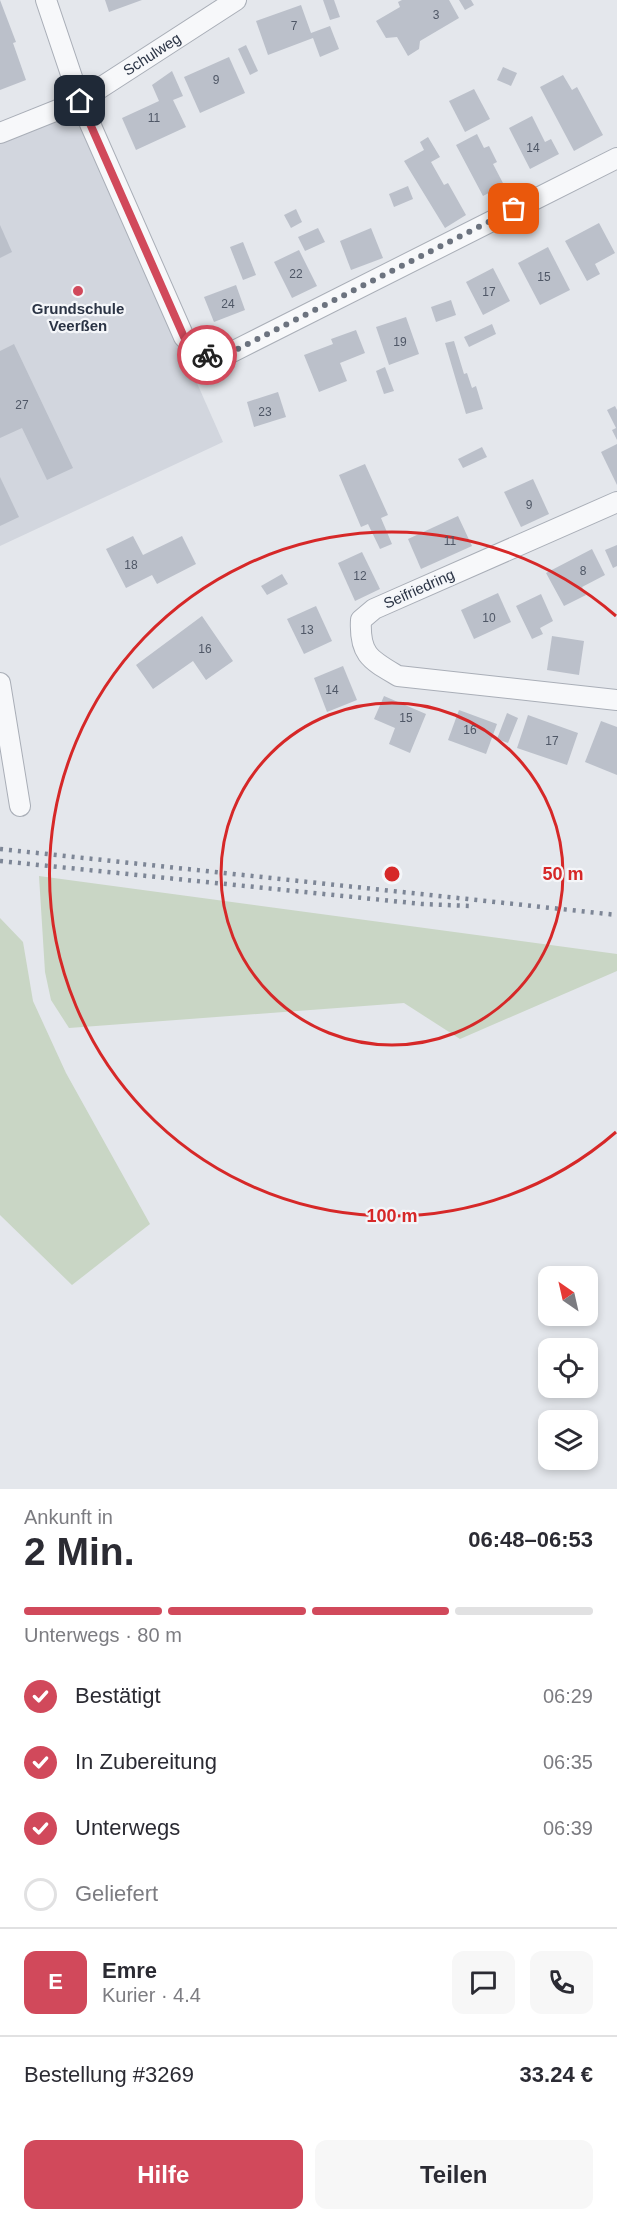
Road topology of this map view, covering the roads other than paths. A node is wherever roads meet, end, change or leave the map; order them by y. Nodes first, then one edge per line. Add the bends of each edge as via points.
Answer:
1 (46, 0) edge
2 (236, 0) edge
3 (80, 101) junction
4 (0, 133) edge
5 (617, 158) edge
6 (617, 502) edge
7 (0, 683) edge
8 (617, 700) edge
9 (20, 806) dead end

1 - 3 street
2 - 3 street, Schulweg
3 - 4 street, Schulweg
3 - 5 street via 184,337 202,355 228,354
6 - 8 street, Seifriedring via 374,609 361,620 360,639 370,660 398,676
7 - 9 street

